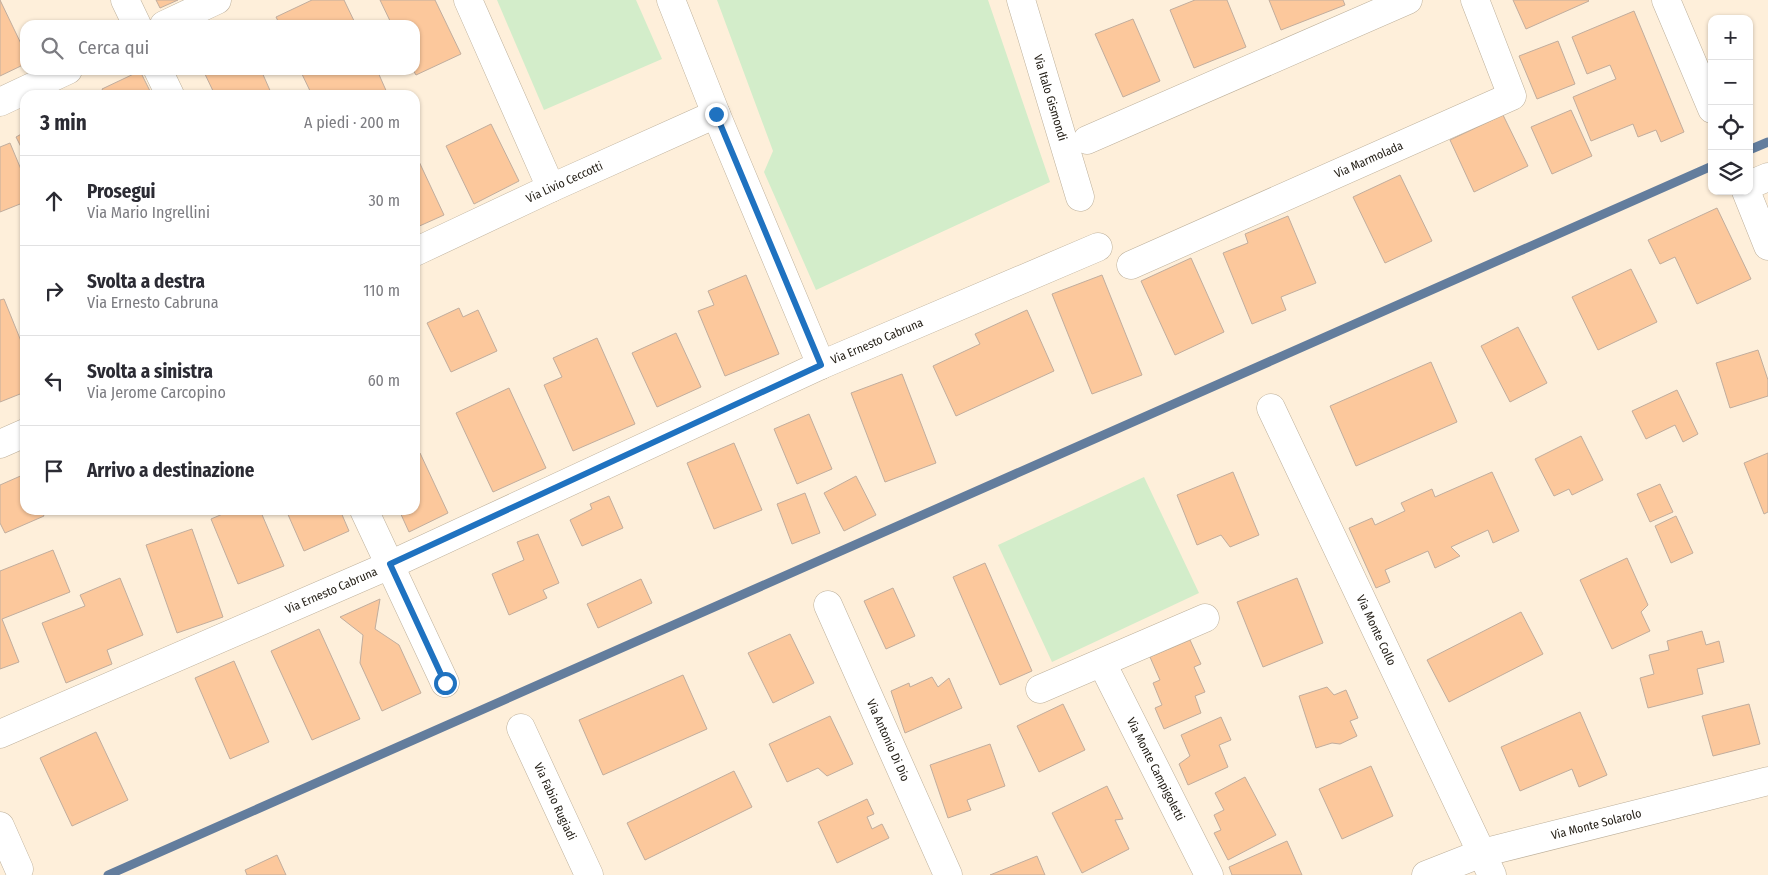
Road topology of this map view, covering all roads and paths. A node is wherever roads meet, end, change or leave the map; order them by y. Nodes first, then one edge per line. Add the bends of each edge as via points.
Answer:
1 (125, 0) edge
2 (217, 0) edge
3 (468, 0) edge
4 (671, 0) edge
5 (1021, 0) edge
6 (1408, 0) edge
7 (1475, 0) edge
8 (1666, 0) edge
9 (135, 20) edge
10 (175, 20) edge
11 (57, 75) edge
12 (160, 75) edge
13 (26, 90) edge
14 (168, 90) edge
15 (20, 93) edge
16 (0, 102) edge
17 (1710, 105) edge
18 (716, 114) junction
19 (1087, 140) dead end
20 (1768, 177) edge
21 (1753, 184) edge
22 (551, 188) junction
23 (1748, 195) edge
24 (1080, 197) dead end
25 (1768, 246) edge
26 (1098, 247) dead end
27 (420, 250) edge
28 (1131, 266) dead end
29 (821, 365) junction
30 (1270, 408) dead end
31 (20, 434) edge
32 (0, 444) edge
33 (366, 515) edge
34 (390, 564) junction
35 (828, 606) dead end
36 (1205, 618) dead end
37 (1102, 663) junction
38 (445, 683) dead end
39 (1040, 689) dead end
40 (520, 728) dead end
41 (0, 734) edge
42 (1768, 781) edge
43 (0, 826) edge
44 (1487, 864) edge
45 (19, 869) dead end
46 (589, 875) edge
47 (948, 875) edge
48 (1209, 875) edge
49 (1426, 875) edge

1 - 9 street
2 - 10 street
3 - 22 street
4 - 18 street
5 - 24 street, Via Italo Gismondi
6 - 19 street
7 - 28 street, Via Marmolada via 1512,96
8 - 17 street
11 - 13 street
12 - 14 street
15 - 16 street
18 - 22 street, Via Livio Ceccotti
18 - 29 street
20 - 21 street
22 - 27 street, Via Livio Ceccotti
23 - 25 street
26 - 29 street, Via Ernesto Cabruna
29 - 34 street, Via Ernesto Cabruna
30 - 44 street, Via Monte Collo
31 - 32 street
33 - 34 street
34 - 38 street
34 - 41 street, Via Ernesto Cabruna
35 - 47 street, Via Antonio Di Dio
36 - 37 street
37 - 39 street
37 - 48 street, Via Monte Campigoletti
40 - 46 street, Via Fabio Rugiadi
42 - 44 street, Via Monte Solarolo
43 - 45 street
44 - 49 street, Via Monte Solarolo

